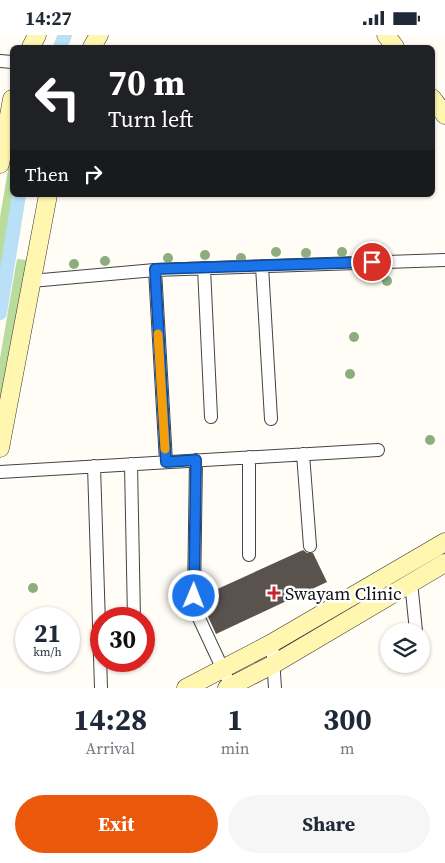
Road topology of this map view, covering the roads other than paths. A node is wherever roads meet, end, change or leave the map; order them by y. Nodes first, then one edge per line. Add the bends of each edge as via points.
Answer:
1 (435, 102) edge
2 (10, 105) edge
3 (445, 115) edge
4 (3, 127) edge
5 (0, 163) edge
6 (48, 197) edge
7 (445, 260) edge
8 (262, 266) junction
9 (204, 268) junction
10 (155, 269) junction
11 (31, 281) junction
12 (211, 417) dead end
13 (271, 419) dead end
14 (0, 448) edge
15 (378, 449) dead end
16 (302, 454) junction
17 (249, 457) junction
18 (196, 460) junction
19 (166, 462) junction
20 (130, 464) junction
21 (94, 466) junction
22 (0, 473) edge
23 (445, 542) edge
24 (310, 546) dead end
25 (249, 555) dead end
26 (422, 555) junction
27 (445, 563) edge
28 (428, 572) junction
29 (411, 582) junction
30 (134, 607) edge
31 (344, 612) junction
32 (415, 623) edge
33 (272, 643) junction
34 (274, 664) junction
35 (223, 670) junction
36 (230, 687) edge
37 (101, 688) edge
38 (186, 688) edge
39 (275, 688) edge

1 - 3 street
2 - 4 street
4 - 5 street
6 - 11 street
7 - 8 street
8 - 9 street
8 - 13 street
9 - 10 street
9 - 12 street
10 - 11 street
10 - 19 street
11 - 14 street
15 - 16 street
16 - 17 street
16 - 24 street
17 - 18 street
17 - 25 street
18 - 19 street
18 - 35 street via 194,596 197,614
19 - 20 street
20 - 21 street
20 - 30 street
21 - 22 street
21 - 37 street
23 - 26 street
26 - 28 street
26 - 31 street
27 - 28 street
28 - 29 street
29 - 31 street
29 - 32 street
31 - 33 street
31 - 34 street
33 - 34 street
33 - 35 street
34 - 36 street
34 - 39 street
35 - 36 street
35 - 38 street

